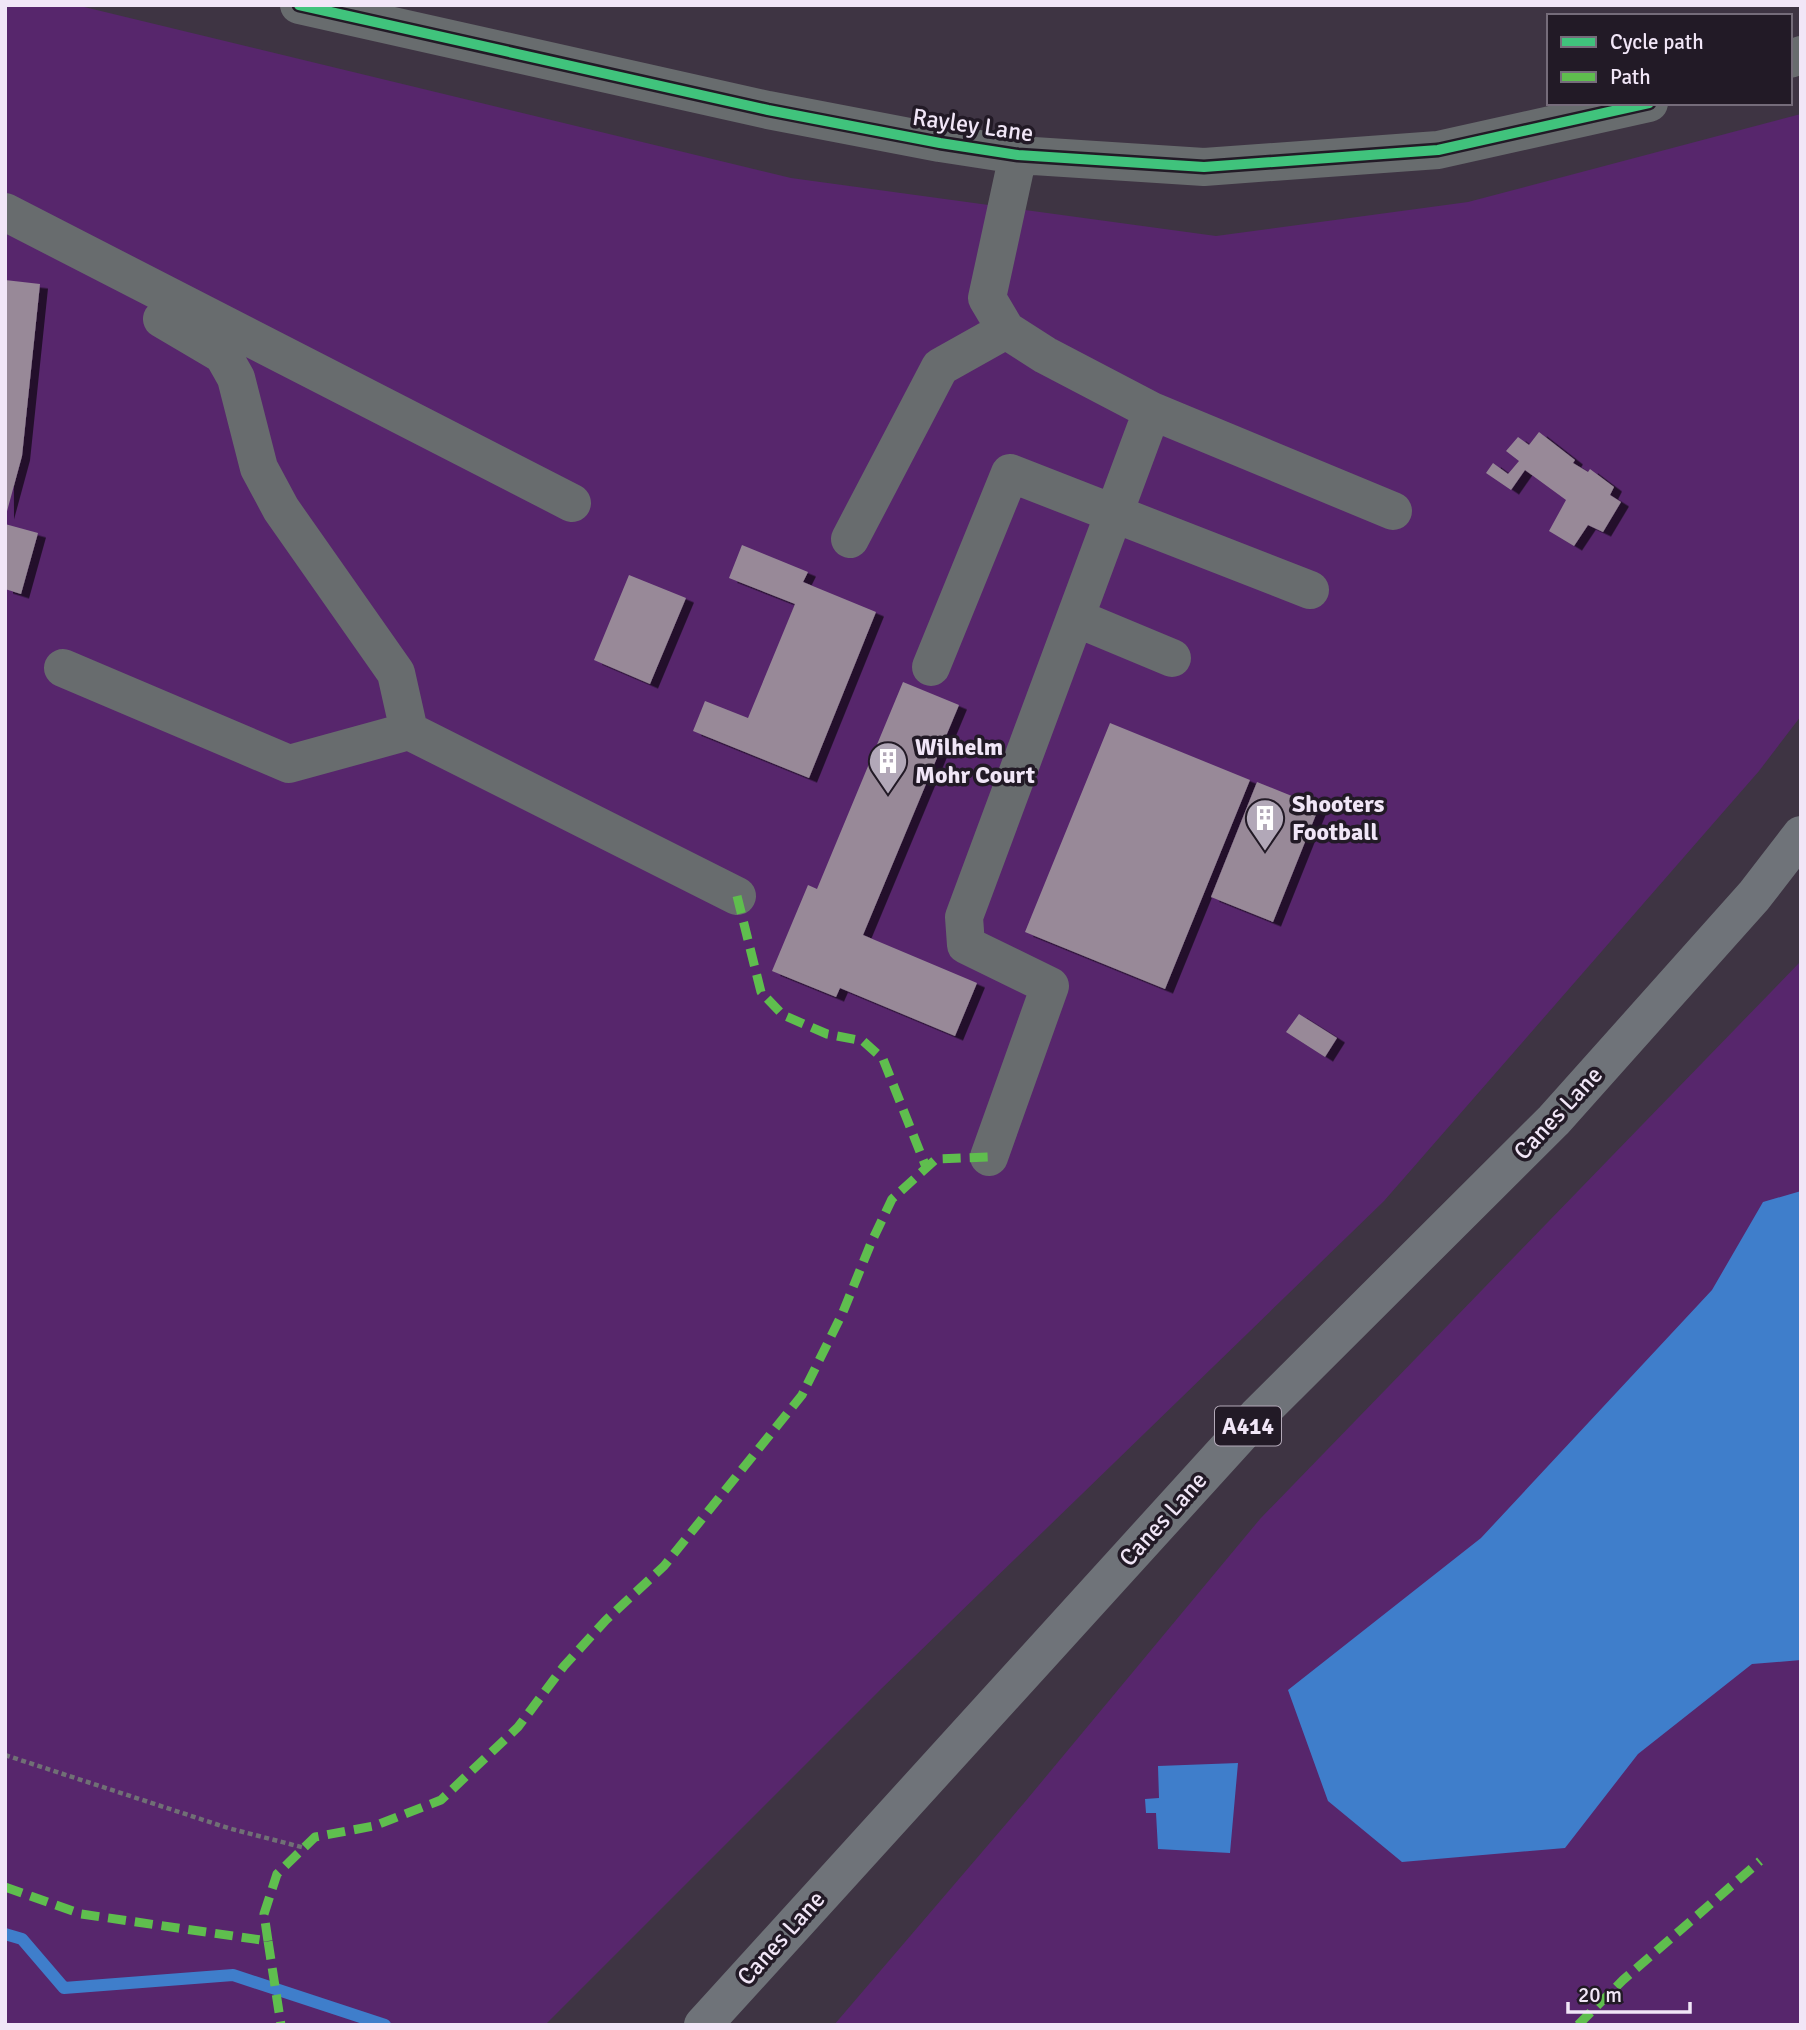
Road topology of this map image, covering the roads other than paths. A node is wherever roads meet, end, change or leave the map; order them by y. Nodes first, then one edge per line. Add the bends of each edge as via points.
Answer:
1 (299, 5) edge
2 (1640, 105) edge
3 (1018, 155) junction
4 (5, 212) edge
5 (71, 246) junction
6 (1006, 330) junction
7 (1152, 411) junction
8 (572, 503) dead end
9 (1393, 511) dead end
10 (1115, 513) junction
11 (850, 539) dead end
12 (1310, 590) dead end
13 (1076, 618) junction
14 (1172, 658) dead end
15 (931, 667) dead end
16 (63, 668) dead end
17 (409, 731) junction
18 (1801, 835) edge
19 (737, 896) dead end
20 (989, 1157) dead end
21 (703, 2025) edge

1 - 3 street, Rayley Lane via 768,110
2 - 3 street, Rayley Lane via 1438,150 1204,167
3 - 6 street via 987,298
4 - 5 street
5 - 8 street
5 - 17 street via 73,266 223,355 236,379 259,468 281,509 396,673
6 - 7 street
6 - 11 street via 940,367
7 - 9 street
7 - 10 street
10 - 12 street
10 - 13 street
10 - 15 street via 1010,473
13 - 14 street
13 - 20 street via 964,917 966,945 1050,986
16 - 17 street via 289,764
17 - 19 street
18 - 21 highway, Canes Lane / A414 via 1754,895 1554,1120 1257,1416

